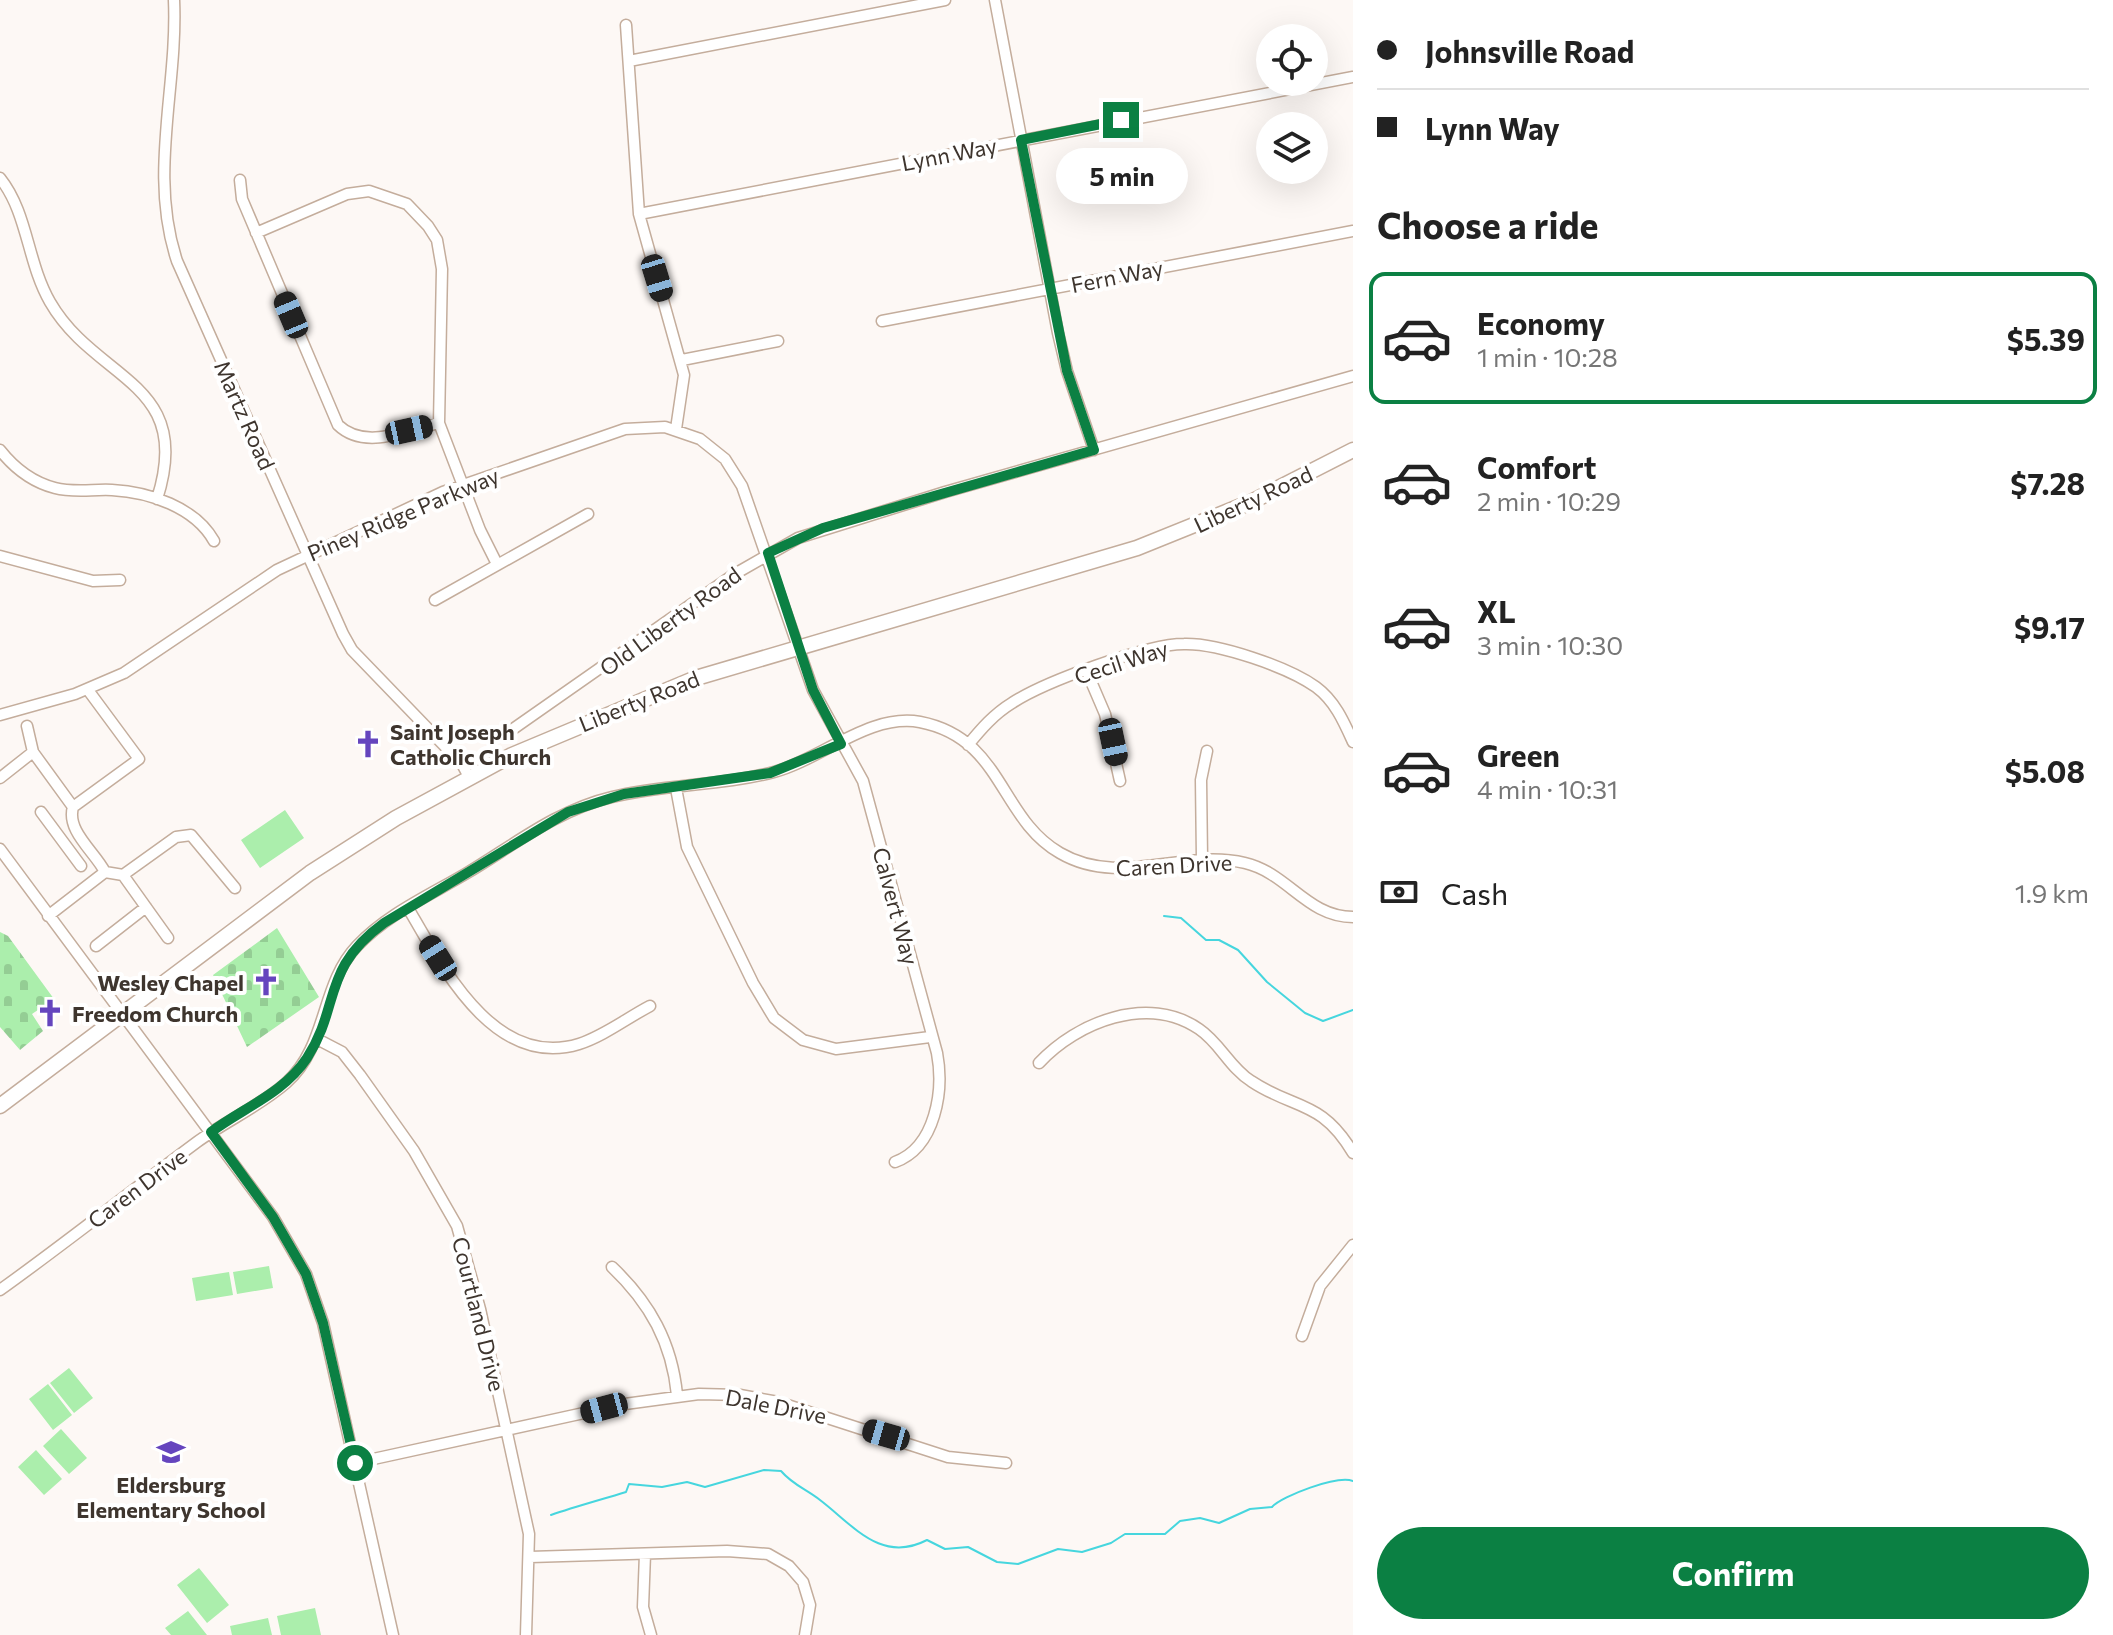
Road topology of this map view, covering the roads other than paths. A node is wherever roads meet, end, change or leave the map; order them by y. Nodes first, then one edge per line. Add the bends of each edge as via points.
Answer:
1 (174, 0) edge
2 (945, 0) edge
3 (995, 0) edge
4 (626, 25) dead end
5 (629, 61) junction
6 (1353, 77) edge
7 (1021, 140) junction
8 (0, 178) edge
9 (240, 180) dead end
10 (639, 214) junction
11 (1353, 231) edge
12 (256, 233) junction
13 (1049, 289) junction
14 (882, 321) dead end
15 (778, 341) dead end
16 (682, 360) junction
17 (1353, 376) edge
18 (439, 423) junction
19 (676, 429) junction
20 (0, 450) edge
21 (1094, 450) junction
22 (1353, 450) edge
23 (462, 484) junction
24 (157, 499) junction
25 (588, 514) dead end
26 (214, 541) dead end
27 (768, 553) junction
28 (307, 554) junction
29 (0, 556) edge
30 (497, 564) junction
31 (120, 580) dead end
32 (435, 600) dead end
33 (798, 647) junction
34 (1087, 672) junction
35 (88, 690) junction
36 (0, 715) edge
37 (27, 726) dead end
38 (503, 736) dead end
39 (1353, 742) edge
40 (841, 744) junction
41 (968, 745) junction
42 (1207, 751) dead end
43 (33, 752) junction
44 (469, 777) junction
45 (0, 778) edge
46 (1120, 781) dead end
47 (676, 788) junction
48 (73, 807) junction
49 (41, 812) dead end
50 (77, 831) junction
51 (63, 842) junction
52 (0, 849) edge
53 (1202, 859) junction
54 (81, 866) dead end
55 (105, 872) junction
56 (123, 875) junction
57 (235, 888) dead end
58 (146, 907) junction
59 (408, 908) junction
60 (48, 916) junction
61 (1353, 917) edge
62 (168, 938) dead end
63 (96, 946) dead end
64 (650, 1006) dead end
65 (120, 1015) junction
66 (930, 1037) junction
67 (317, 1039) junction
68 (1039, 1063) dead end
69 (0, 1106) edge
70 (211, 1132) junction
71 (1353, 1153) edge
72 (895, 1162) dead end
73 (1353, 1245) edge
74 (612, 1267) dead end
75 (0, 1290) edge
76 (1302, 1336) dead end
77 (677, 1395) junction
78 (507, 1430) junction
79 (355, 1463) junction
80 (1006, 1463) dead end
81 (645, 1554) junction
82 (530, 1557) junction
83 (393, 1635) edge
84 (526, 1635) edge
85 (651, 1635) edge
86 (805, 1635) edge

1 - 28 street, Martz Road via 162,186 169,238
2 - 5 street
3 - 7 street
4 - 5 street
5 - 10 street
6 - 7 street, Lynn Way
7 - 10 street, Lynn Way
7 - 13 street
8 - 24 street via 17,207 51,303 87,348 134,383 157,413 167,458
9 - 12 street
10 - 16 street
11 - 13 street, Fern Way
12 - 18 street via 338,425 366,440
12 - 18 street via 347,194 369,191 407,204 419,215 437,240 442,269
13 - 14 street, Fern Way
13 - 21 street via 1067,371
15 - 16 street
16 - 19 street via 683,395
17 - 21 street, Old Liberty Road
18 - 23 street
19 - 23 street, Piney Ridge Parkway via 625,429
19 - 27 street, Piney Ridge Parkway via 707,444 731,467
20 - 24 street via 21,473 57,489 115,490
21 - 27 street, Old Liberty Road via 823,528
22 - 33 main road, Liberty Road via 1251,502 1137,548
23 - 28 street, Piney Ridge Parkway
23 - 30 street
24 - 26 street via 191,515
25 - 30 street
27 - 33 street, Piney Ridge Parkway
27 - 38 street, Old Liberty Road
28 - 35 street, Piney Ridge Parkway via 232,598 134,667
28 - 44 street, Martz Road via 352,650
29 - 31 street via 93,581
30 - 32 street
33 - 40 street, Calvert Way via 818,702
33 - 44 main road, Liberty Road via 651,694
34 - 39 street, Cecil Way via 1162,647 1212,647 1316,687 1340,713
34 - 41 street, Cecil Way via 1015,701
34 - 46 street via 1105,714
35 - 36 street, Piney Ridge Parkway
35 - 48 street via 139,759
37 - 43 street
40 - 41 street, Caren Drive via 870,728 903,721 936,727
40 - 47 street, Caren Drive via 772,772
40 - 66 street, Calvert Way via 865,790
41 - 53 street, Caren Drive via 993,769 1028,826 1063,855 1113,869
42 - 53 street via 1201,788
43 - 45 street
43 - 48 street
44 - 65 main road, Liberty Road via 310,873
47 - 59 street, Caren Drive via 624,794 568,812
47 - 66 street via 687,847 774,1018 803,1040 836,1049
48 - 50 street
49 - 51 street
50 - 51 street
50 - 55 street
51 - 54 street
52 - 60 street
53 - 61 street, Caren Drive via 1255,866 1322,912
55 - 56 street
55 - 60 street
56 - 57 street via 176,837 191,835
56 - 58 street
58 - 62 street
58 - 63 street
59 - 64 street via 461,991 492,1024 515,1039 571,1046
59 - 67 street, Caren Drive via 349,955 336,977
60 - 65 street
65 - 69 main road, Liberty Road
65 - 70 street
66 - 72 street, Calvert Way via 940,1068 938,1106 921,1140
67 - 70 street, Caren Drive via 287,1082
67 - 78 street, Courtland Drive via 342,1052 360,1075 422,1164 457,1226
68 - 71 street via 1062,1040 1095,1023 1165,1015 1199,1029 1250,1081 1315,1111
70 - 75 street, Caren Drive
70 - 79 street via 273,1217 306,1274 323,1323
73 - 76 street via 1320,1286
74 - 77 street via 660,1328 673,1362
77 - 78 street, Dale Drive
77 - 80 street, Dale Drive via 740,1395 778,1402 948,1457
78 - 79 street, Dale Drive
78 - 82 street, Courtland Drive
79 - 83 street
81 - 82 street
81 - 85 street via 643,1607
81 - 86 street via 752,1551 778,1558 803,1582 810,1605
82 - 84 street, Courtland Drive

